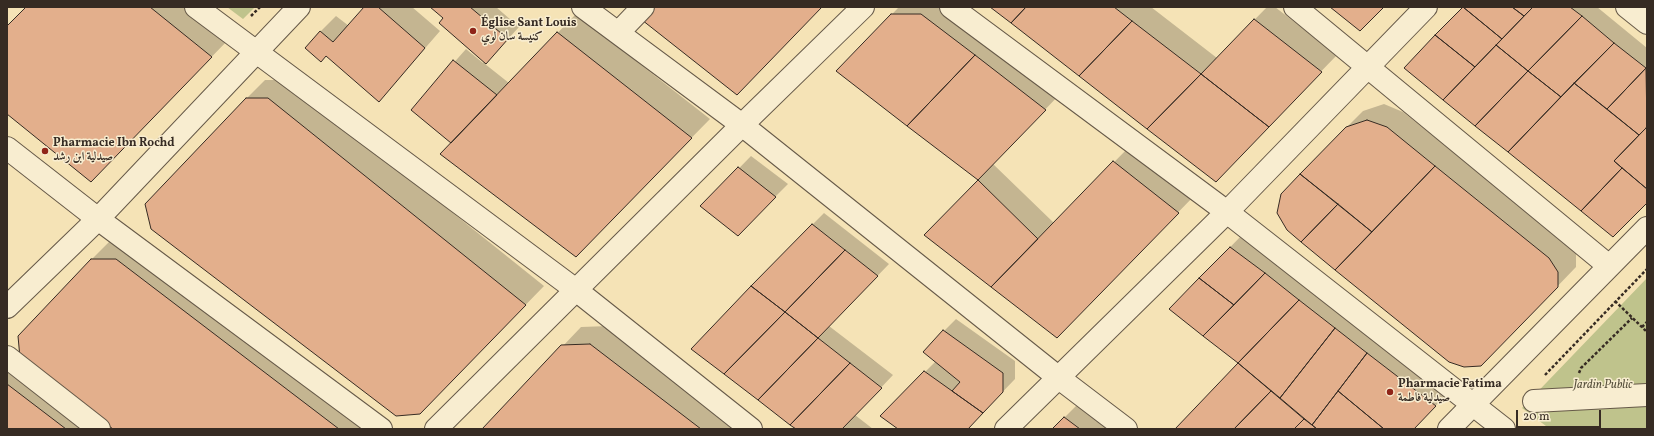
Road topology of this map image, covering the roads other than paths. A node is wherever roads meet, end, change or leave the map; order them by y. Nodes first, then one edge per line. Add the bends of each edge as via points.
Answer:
1 (196, 7) edge
2 (299, 7) edge
3 (583, 7) edge
4 (643, 7) edge
5 (863, 7) edge
6 (951, 7) edge
7 (1295, 7) edge
8 (1426, 7) edge
9 (1627, 7) edge
10 (1647, 23) edge
11 (618, 33) junction
12 (256, 52) junction
13 (1368, 68) junction
14 (742, 125) junction
15 (7, 148) edge
16 (1227, 212) junction
17 (98, 219) junction
18 (1647, 228) edge
19 (1601, 274) junction
20 (576, 290) junction
21 (7, 306) edge
22 (7, 357) edge
23 (1059, 378) junction
24 (1647, 395) edge
25 (1534, 401) dead end
26 (1473, 405) junction
27 (99, 429) edge
28 (381, 429) edge
29 (436, 429) edge
30 (751, 429) edge
31 (1006, 429) edge
32 (1126, 429) edge
33 (1449, 429) edge
34 (1504, 429) edge

1 - 12 street
2 - 12 street
3 - 11 street
4 - 11 street
5 - 14 street
6 - 16 street
7 - 13 street
8 - 13 street
9 - 10 street
11 - 14 street
12 - 17 street
12 - 20 street
13 - 16 street
13 - 19 street
14 - 20 street
14 - 23 street
15 - 17 street
16 - 23 street
16 - 26 street
17 - 21 street
17 - 28 street
18 - 19 street
19 - 26 street
20 - 29 street
20 - 30 street
22 - 27 street
23 - 31 street
23 - 32 street
24 - 25 street
26 - 33 street
26 - 34 street

